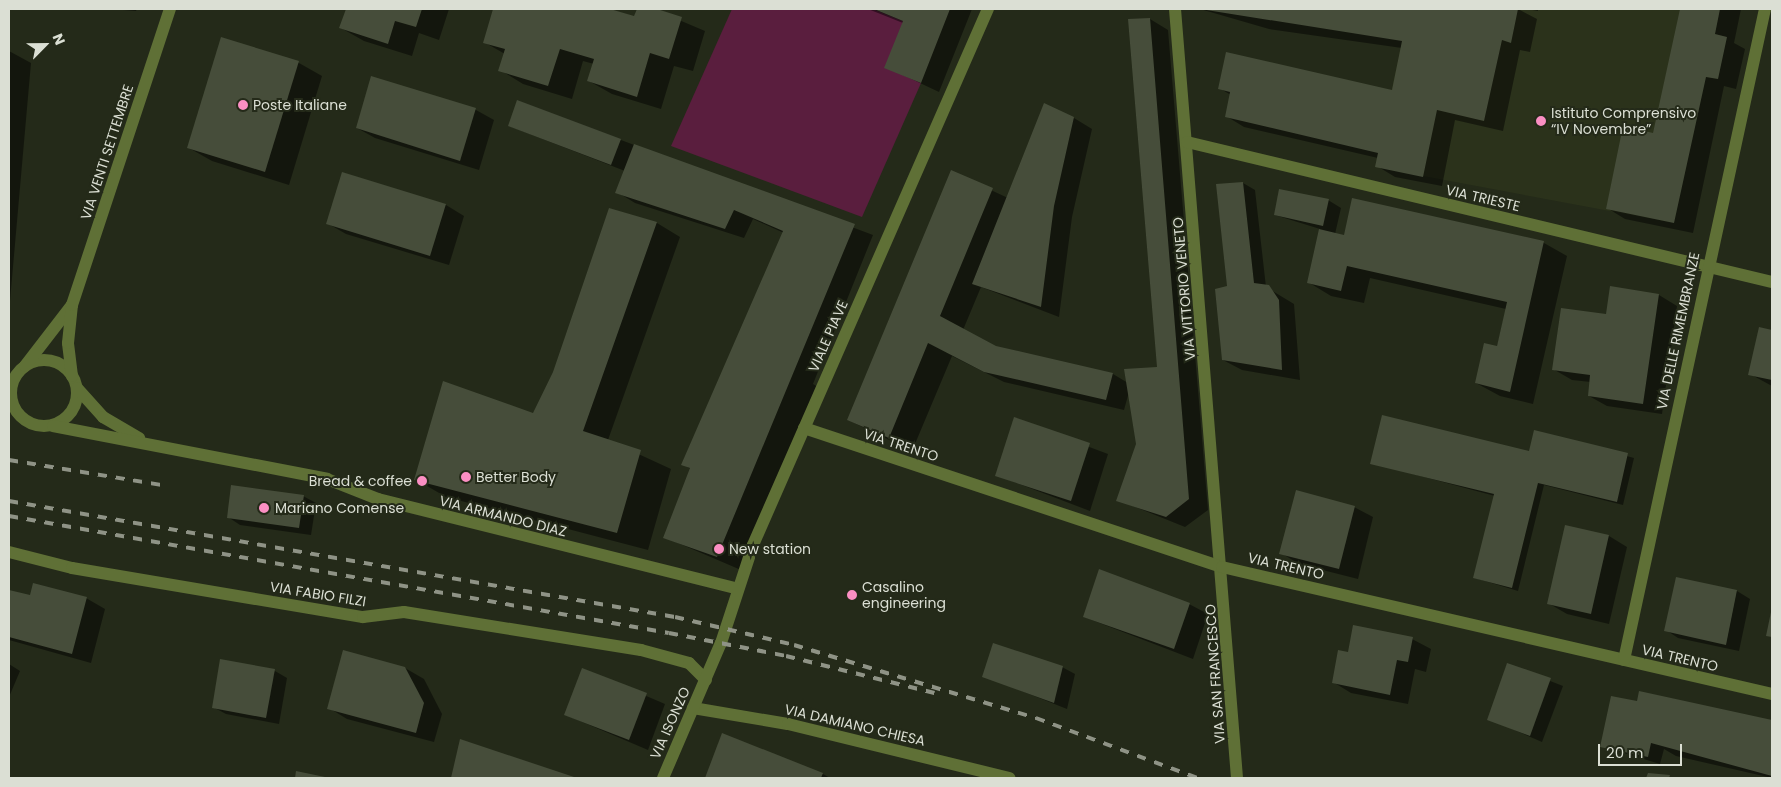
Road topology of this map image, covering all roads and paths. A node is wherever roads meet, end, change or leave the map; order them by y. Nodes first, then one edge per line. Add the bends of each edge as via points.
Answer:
1 (170, 9) edge
2 (988, 9) edge
3 (1175, 9) edge
4 (1765, 9) edge
5 (1187, 142) junction
6 (1707, 266) junction
7 (1772, 282) edge
8 (72, 305) junction
9 (17, 371) edge
10 (75, 382) junction
11 (9, 420) edge
12 (27, 422) junction
13 (53, 426) junction
14 (804, 428) junction
15 (146, 442) junction
16 (9, 552) edge
17 (1222, 567) junction
18 (738, 589) junction
19 (1624, 660) junction
20 (706, 680) junction
21 (1772, 694) edge
22 (693, 708) junction
23 (662, 778) edge
24 (1010, 778) edge
25 (1237, 778) edge

1 - 8 street, VIA VENTI SETTEMBRE
2 - 14 street, VIALE PIAVE
3 - 5 street, VIA VITTORIO VENETO
4 - 6 street, VIA DELLE RIMEMBRANZE
5 - 6 street, VIA TRIESTE
5 - 17 street, VIA VITTORIO VENETO
6 - 7 street, VIA TRIESTE
6 - 19 street, VIA DELLE RIMEMBRANZE
8 - 9 street, VIA VENTI SETTEMBRE
8 - 10 street, VIA VENTI SETTEMBRE via 68,343
9 - 10 street via 42,360 55,361
9 - 12 street via 11,400
10 - 13 street via 72,410
10 - 15 street, VIA ARMANDO DIAZ via 103,417
11 - 12 street
12 - 13 street
13 - 15 street, VIA ARMANDO DIAZ
14 - 17 street, VIA TRENTO
14 - 18 street, VIALE PIAVE
15 - 18 street, VIA ARMANDO DIAZ via 327,479 378,500
16 - 20 street, VIA FABIO FILZI via 72,568 363,617 404,612 641,650 689,663
17 - 19 street, VIA TRENTO
17 - 25 street, VIA SAN FRANCESCO
18 - 20 street, VIALE PIAVE
19 - 21 street, VIA TRENTO
20 - 22 street, VIA ISONZO
22 - 23 street, VIA ISONZO
22 - 24 street, VIA DAMIANO CHIESA via 788,724

